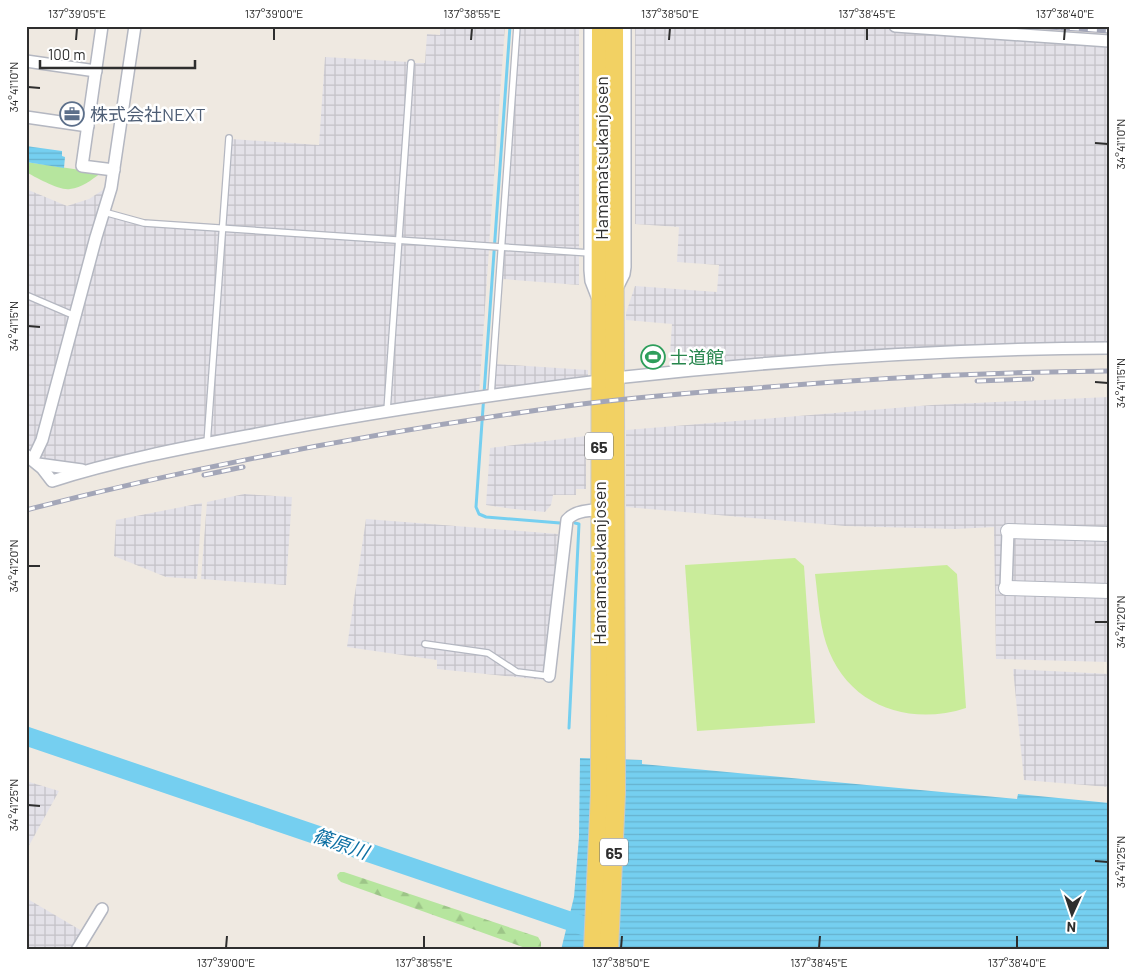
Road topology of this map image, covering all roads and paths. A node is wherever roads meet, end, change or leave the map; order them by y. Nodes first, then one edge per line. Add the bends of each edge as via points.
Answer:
1 (102, 26) edge
2 (135, 26) edge
3 (517, 26) edge
4 (590, 26) edge
5 (601, 26) edge
6 (614, 26) edge
7 (625, 26) edge
8 (895, 26) edge
9 (1109, 42) edge
10 (26, 61) edge
11 (411, 63) dead end
12 (96, 71) junction
13 (26, 117) edge
14 (88, 126) junction
15 (228, 138) dead end
16 (608, 138) junction
17 (114, 170) junction
18 (104, 212) junction
19 (222, 228) junction
20 (399, 241) junction
21 (500, 248) junction
22 (590, 254) junction
23 (614, 292) junction
24 (26, 295) edge
25 (601, 304) junction
26 (75, 316) junction
27 (1109, 348) edge
28 (607, 379) junction
29 (486, 396) junction
30 (387, 411) junction
31 (207, 444) junction
32 (33, 459) edge
33 (605, 501) junction
34 (1008, 531) joint
35 (1109, 534) edge
36 (1006, 588) joint
37 (1109, 591) edge
38 (425, 644) dead end
39 (549, 676) joint
40 (608, 747) junction
41 (102, 909) dead end
42 (77, 950) edge
43 (593, 950) edge
44 (609, 950) edge

1 - 12 street
2 - 17 street
3 - 21 lane
4 - 22 street
5 - 16 main road, Hamamatsukanjosen / 65
6 - 16 main road, Hamamatsukanjosen / 65
7 - 23 street via 625,267
8 - 9 street
10 - 12 street
11 - 20 lane
12 - 14 street
13 - 14 street
14 - 17 street via 82,166
15 - 19 lane
16 - 23 main road, Hamamatsukanjosen / 65
16 - 25 main road, Hamamatsukanjosen / 65
17 - 18 street
18 - 19 lane via 144,223
18 - 26 street
19 - 20 lane
19 - 31 lane
20 - 21 lane
20 - 30 lane
21 - 22 lane
21 - 29 lane
22 - 25 street via 591,281
23 - 28 main road, Hamamatsukanjosen / 65
24 - 26 lane
25 - 28 main road, Hamamatsukanjosen / 65
26 - 32 street via 42,440
27 - 28 street via 1020,348 846,358
28 - 29 street
28 - 33 main road, Hamamatsukanjosen / 65
29 - 30 street
30 - 31 street
31 - 32 street via 87,470
33 - 39 street via 567,520
33 - 40 main road, Hamamatsukanjosen / 65
34 - 35 street
34 - 36 street
36 - 37 street
38 - 39 lane via 488,654 517,672
40 - 43 main road, Hamamatsukanjosen / 65
40 - 44 main road, Hamamatsukanjosen / 65 via 615,832
41 - 42 street

